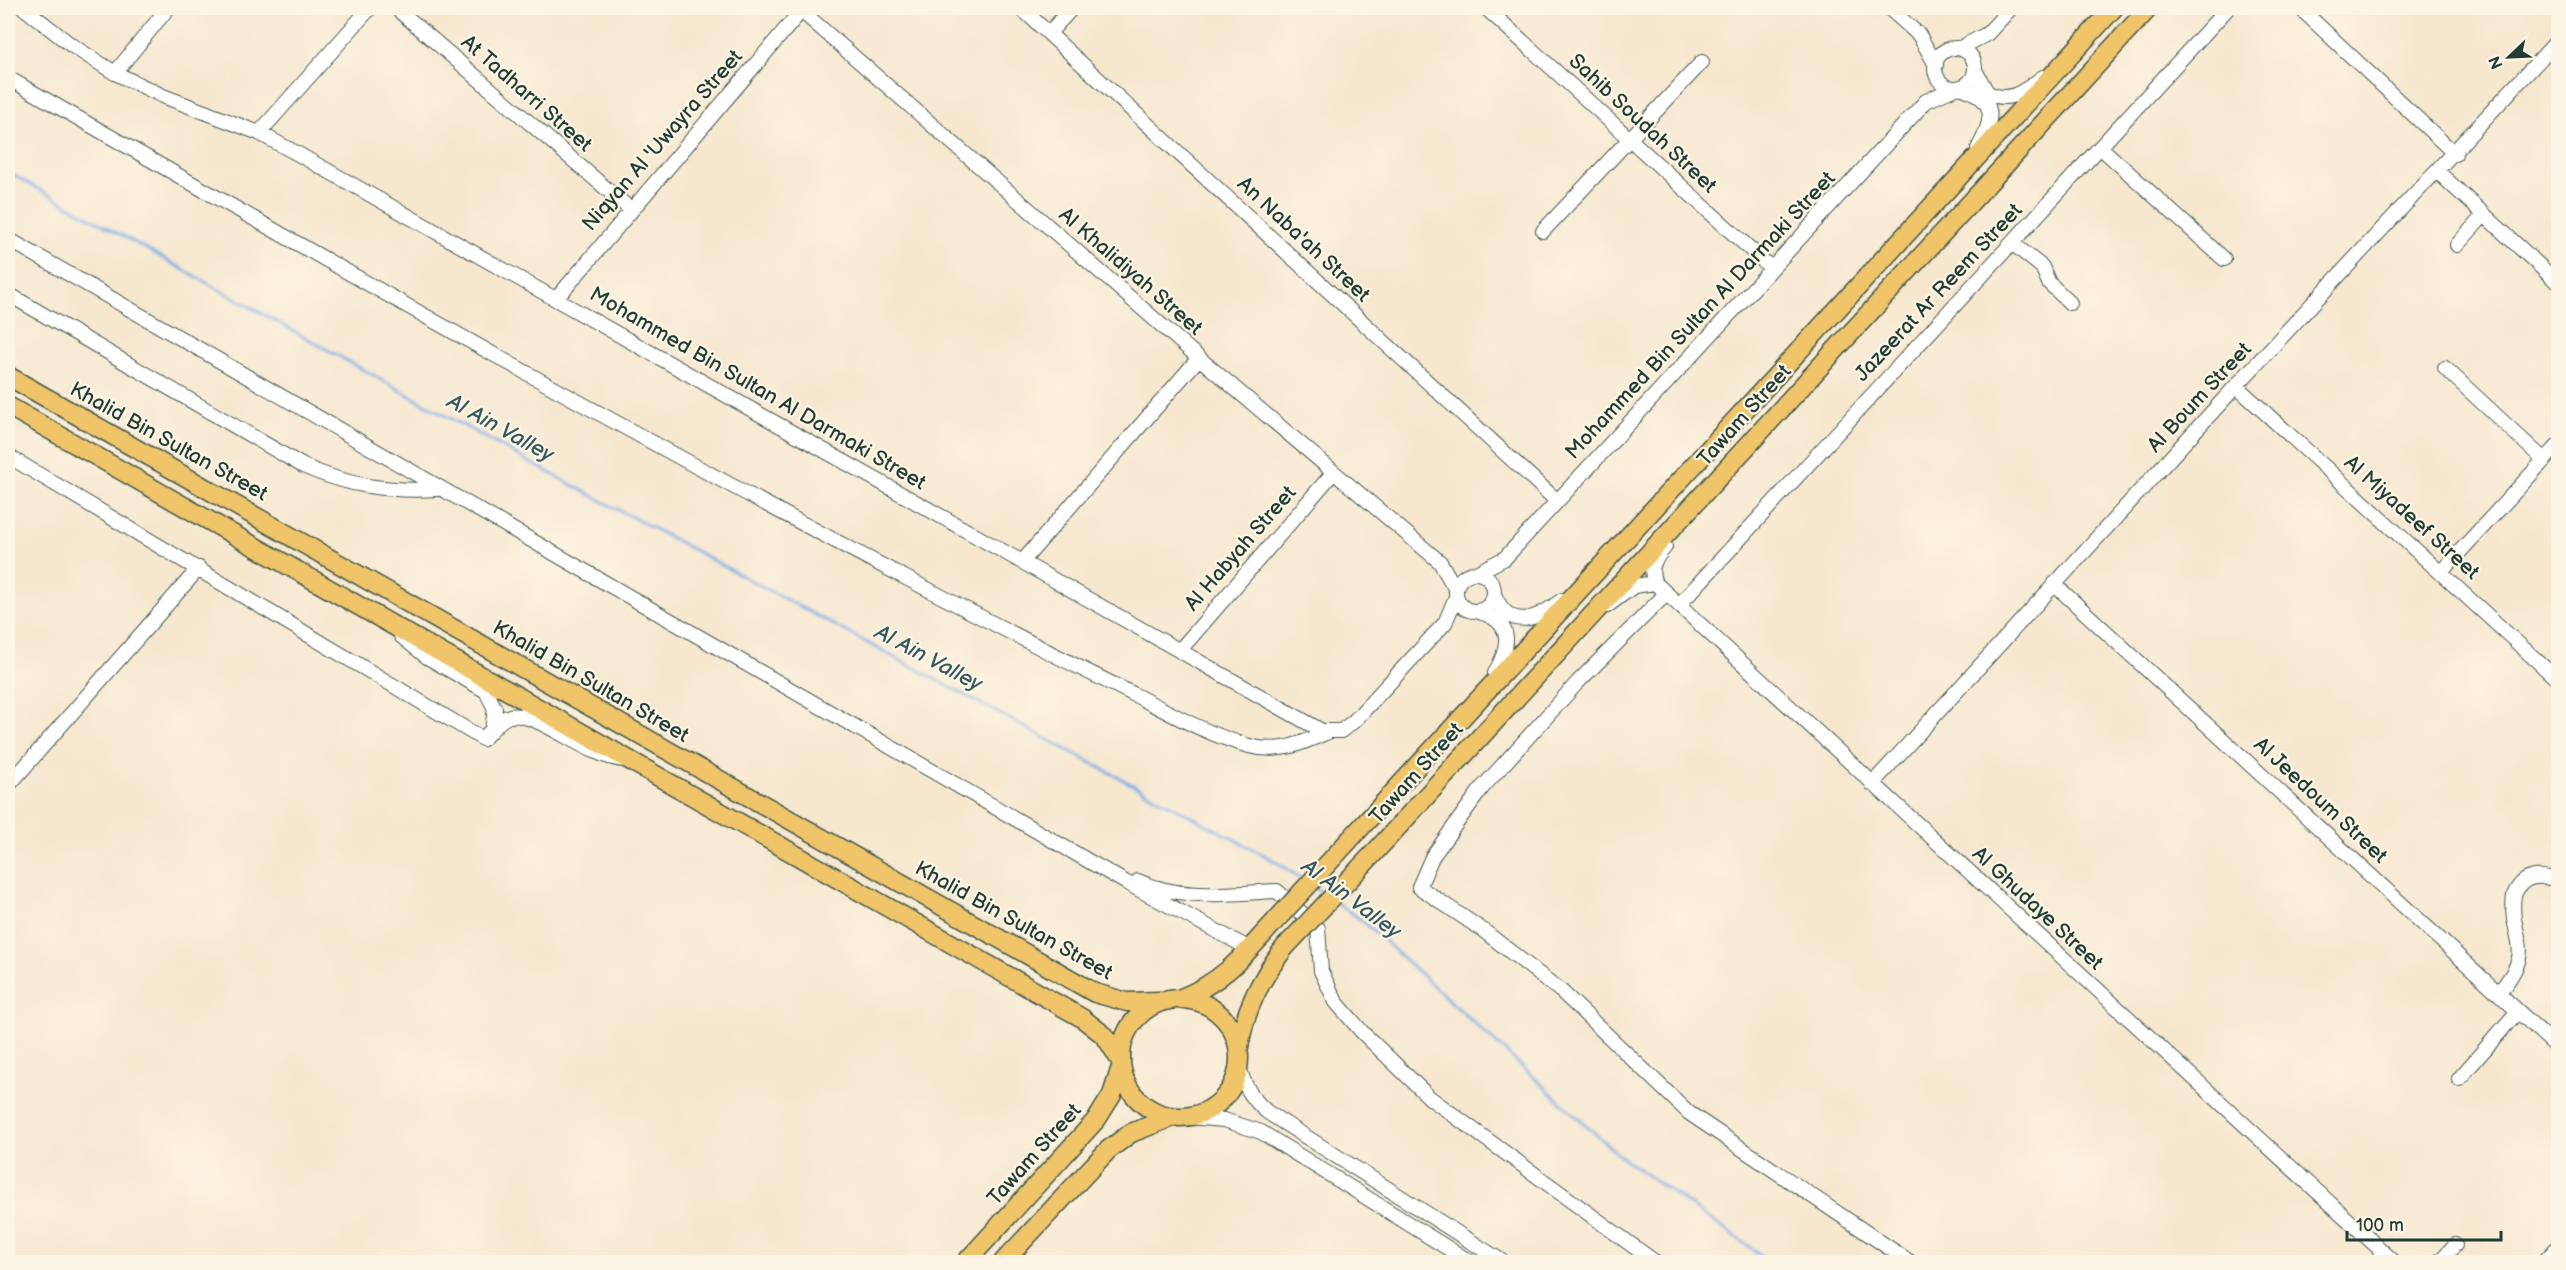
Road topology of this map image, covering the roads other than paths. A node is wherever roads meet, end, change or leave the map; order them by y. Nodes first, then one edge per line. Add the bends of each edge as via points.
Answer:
1 (24, 8) edge
2 (168, 8) edge
3 (370, 8) edge
4 (396, 8) edge
5 (1021, 8) edge
6 (1072, 8) edge
7 (1486, 8) edge
8 (1889, 8) edge
9 (2011, 8) edge
10 (2114, 8) edge
11 (2149, 8) edge
12 (2228, 8) edge
13 (2300, 8) edge
14 (799, 9) edge
15 (1048, 33) junction
16 (1987, 34) junction
17 (1919, 35) junction
18 (2559, 40) edge
19 (1956, 48) junction
20 (2066, 59) junction
21 (1702, 62) dead end
22 (1935, 67) junction
23 (1976, 68) junction
24 (115, 73) junction
25 (8, 78) edge
26 (1957, 88) junction
27 (1926, 101) junction
28 (259, 134) junction
29 (1629, 139) junction
30 (2100, 147) junction
31 (2455, 154) junction
32 (1970, 164) junction
33 (2438, 172) junction
34 (630, 209) junction
35 (2484, 214) junction
36 (1543, 231) dead end
37 (8, 239) edge
38 (2012, 243) junction
39 (2457, 245) dead end
40 (2224, 259) dead end
41 (1771, 268) junction
42 (2556, 281) dead end
43 (8, 294) edge
44 (557, 298) junction
45 (2070, 303) dead end
46 (1199, 358) junction
47 (2445, 368) dead end
48 (8, 376) edge
49 (2236, 386) junction
50 (8, 406) edge
51 (2559, 445) edge
52 (8, 456) edge
53 (2544, 460) junction
54 (1333, 473) junction
55 (439, 489) junction
56 (1557, 501) junction
57 (1679, 520) junction
58 (1505, 558) junction
59 (1022, 562) junction
60 (1440, 562) junction
61 (199, 568) junction
62 (2442, 572) junction
63 (1473, 573) junction
64 (1655, 583) junction
65 (1583, 584) junction
66 (2054, 584) junction
67 (1494, 592) junction
68 (1456, 593) junction
69 (1666, 594) junction
70 (1679, 605) junction
71 (1475, 612) junction
72 (1592, 614) junction
73 (1445, 623) junction
74 (392, 625) junction
75 (1180, 650) junction
76 (2559, 680) edge
77 (1484, 694) junction
78 (492, 729) junction
79 (1328, 732) junction
80 (629, 760) junction
81 (1872, 784) junction
82 (8, 786) edge
83 (1079, 854) junction
84 (2549, 878) dead end
85 (1250, 948) junction
86 (2499, 992) junction
87 (1181, 998) junction
88 (1160, 1001) junction
89 (2518, 1011) junction
90 (2559, 1048) edge
91 (1239, 1058) junction
92 (1121, 1064) junction
93 (2459, 1079) dead end
94 (1180, 1117) junction
95 (2455, 1245) dead end
96 (2559, 1247) edge
97 (966, 1263) edge
98 (1003, 1263) edge
99 (1470, 1263) edge
100 (1503, 1263) edge
101 (1655, 1263) edge
102 (1910, 1263) edge
103 (2394, 1263) edge
104 (2439, 1263) edge
105 (2544, 1263) edge

1 - 24 street, Mohammed Bin Sultan Al Darmaki Street
2 - 24 street
3 - 28 street
4 - 34 street, At Tadharri Street
5 - 15 street, An Naba'ah Street
6 - 15 street
7 - 29 street, Sahib Soudah Street
8 - 17 street
9 - 16 street
10 - 20 main road, Tawam Street
11 - 57 main road, Tawam Street
12 - 30 street, Jazeerat Ar Reem Street
13 - 31 street
14 - 34 street, Niqyan Al 'Uwayra Street
14 - 46 street, Al Khalidiyah Street
15 - 56 street, An Naba'ah Street
16 - 19 street
16 - 23 street
17 - 19 street
17 - 22 street
18 - 31 street, Al Boum Street
19 - 22 street via 1941,54
19 - 23 street via 1971,54
20 - 23 street via 2012,98 1995,97 1988,92
20 - 32 main road, Tawam Street
21 - 29 street
22 - 26 street via 1940,80
22 - 27 street, Mohammed Bin Sultan Al Darmaki Street
23 - 26 street via 1970,81
24 - 28 street, Mohammed Bin Sultan Al Darmaki Street
25 - 79 street via 616,422 1079,668 1213,734 1250,746 1290,748
26 - 27 street, Mohammed Bin Sultan Al Darmaki Street
26 - 32 street via 1979,94 1990,114 1988,129
27 - 41 street, Mohammed Bin Sultan Al Darmaki Street
28 - 44 street, Mohammed Bin Sultan Al Darmaki Street
29 - 36 street
29 - 41 street, Sahib Soudah Street
30 - 38 street, Jazeerat Ar Reem Street
30 - 40 street
31 - 33 street, Al Boum Street
32 - 65 main road, Tawam Street
33 - 35 street
33 - 49 street, Al Boum Street
34 - 44 street, Niqyan Al 'Uwayra Street
35 - 39 street
35 - 42 street
37 - 55 street
38 - 45 street via 2042,267 2049,283
38 - 70 street, Jazeerat Ar Reem Street
41 - 56 street, Mohammed Bin Sultan Al Darmaki Street
43 - 55 street via 324,476 387,489
44 - 59 street, Mohammed Bin Sultan Al Darmaki Street
46 - 54 street, Al Khalidiyah Street
46 - 59 street
47 - 53 street
48 - 88 main road, Khalid Bin Sultan Street via 1095,993 1127,1002
49 - 62 street, Al Miyadeef Street
49 - 66 street, Al Boum Street
50 - 74 main road
51 - 53 street
52 - 61 street
53 - 62 street
54 - 60 street, Al Khalidiyah Street
54 - 75 street, Al Habyah Street
55 - 83 street
56 - 58 street, Mohammed Bin Sultan Al Darmaki Street
57 - 64 street via 1669,543 1653,562
57 - 72 main road, Tawam Street
58 - 63 street, Mohammed Bin Sultan Al Darmaki Street via 1492,568
58 - 67 street, Mohammed Bin Sultan Al Darmaki Street
59 - 75 street, Mohammed Bin Sultan Al Darmaki Street
60 - 63 street, Al Khalidiyah Street
60 - 68 street, Al Khalidiyah Street
61 - 78 street via 483,739
61 - 82 street
62 - 76 street, Al Miyadeef Street
63 - 67 street via 1490,580
63 - 68 street via 1461,579
64 - 69 street, Al Ghudaye Street
64 - 72 street via 1634,586
65 - 67 street via 1548,610 1525,620 1509,615
65 - 77 main road, Tawam Street
66 - 81 street, Al Boum Street
66 - 86 street, Al Jeedoum Street
67 - 71 street via 1488,607
68 - 71 street via 1462,607
68 - 73 street
69 - 70 street, Al Ghudaye Street
69 - 102 street via 1577,683 1482,788 1432,857 1419,887 1563,992 1689,1113
70 - 81 street, Al Ghudaye Street
71 - 73 street
71 - 77 street via 1499,622 1507,645
72 - 91 main road, Tawam Street, bridge via 1285,947 1250,1004 1242,1026
73 - 79 street via 1347,728
74 - 78 street via 417,650 486,692 495,709
74 - 80 main road
75 - 79 street, Mohammed Bin Sultan Al Darmaki Street
77 - 85 main road, Tawam Street, bridge
78 - 80 street via 507,717 528,715 596,754
80 - 92 main road via 1082,1018 1105,1036
81 - 103 street, Al Ghudaye Street
83 - 85 street
83 - 101 street via 1172,892 1207,895 1276,891 1318,928 1321,971 1336,1002 1363,1033 1430,1098
84 - 86 street via 2532,877 2514,895 2521,949 2515,971
85 - 87 main road via 1213,984
86 - 89 street, Al Jeedoum Street
87 - 88 main road
87 - 91 main road via 1205,1004 1226,1019 1234,1033
88 - 92 main road via 1143,1010 1130,1024 1122,1041
89 - 90 street, Al Jeedoum Street
89 - 93 street
91 - 94 main road via 1231,1088 1216,1105
91 - 100 street via 1242,1080 1267,1112
92 - 94 main road via 1133,1095 1157,1113
92 - 97 main road, Tawam Street via 1112,1095 1097,1119
94 - 98 main road via 1131,1133 1108,1150
94 - 99 street via 1208,1117 1242,1124 1268,1136
95 - 104 street
96 - 105 street

